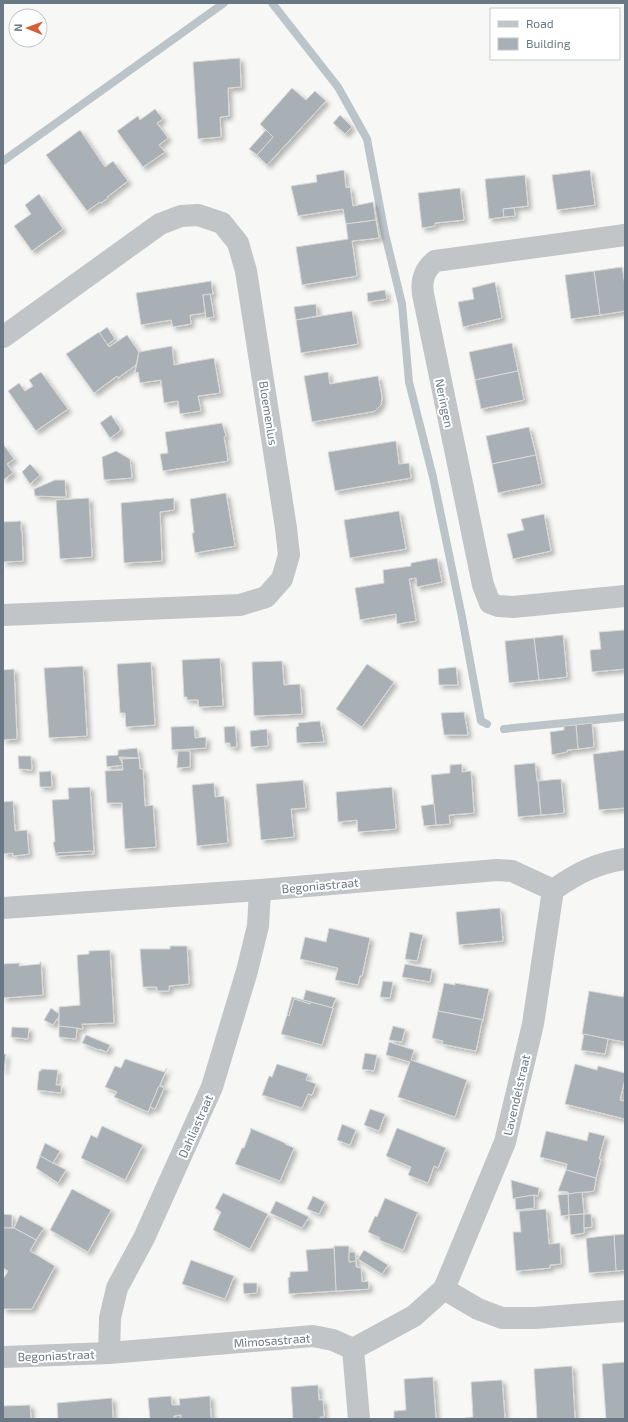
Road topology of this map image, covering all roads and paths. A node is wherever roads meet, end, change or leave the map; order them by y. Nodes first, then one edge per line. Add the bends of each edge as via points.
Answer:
1 (625, 234) edge
2 (3, 337) edge
3 (625, 596) edge
4 (3, 615) edge
5 (625, 859) edge
6 (260, 890) junction
7 (553, 890) junction
8 (3, 908) edge
9 (444, 1290) junction
10 (625, 1312) edge
11 (353, 1348) junction
12 (108, 1353) junction
13 (3, 1356) edge
14 (359, 1419) edge

1 - 3 street, Neringen via 435,261 428,267 422,282 484,585 490,603 513,607
2 - 4 street, Bloemenlus via 160,224 181,216 198,215 222,223 238,243 246,270 289,555 282,579 266,597 240,605
5 - 7 street via 608,861 588,869
6 - 7 street, Begoniastraat via 497,870 512,871
6 - 8 street, Begoniastraat
6 - 12 street, Dahliastraat via 258,926 212,1087 144,1238 116,1288 110,1318
7 - 9 street, Lavendelstraat via 533,1024 505,1142
9 - 10 street via 478,1309 502,1318
9 - 11 street via 414,1316
11 - 12 street, Mimosastraat via 313,1336
11 - 14 street
12 - 13 street, Begoniastraat

